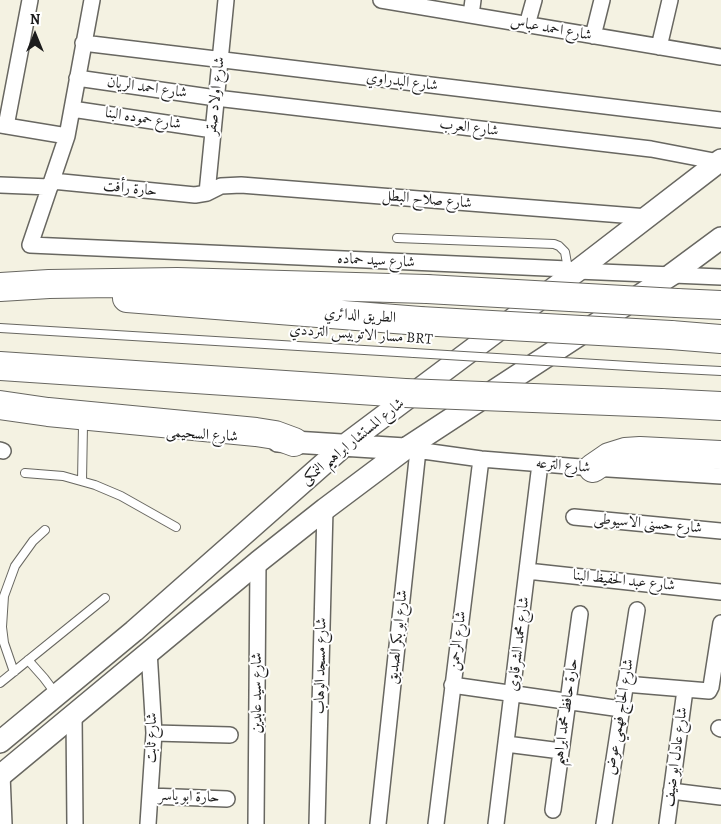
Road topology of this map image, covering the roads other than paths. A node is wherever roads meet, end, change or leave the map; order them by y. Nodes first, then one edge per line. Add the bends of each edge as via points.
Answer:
1 (30, 0) edge
2 (92, 0) edge
3 (226, 0) edge
4 (381, 0) edge
5 (473, 0) edge
6 (534, 0) edge
7 (602, 0) edge
8 (670, 0) edge
9 (406, 2) edge
10 (471, 15) junction
11 (528, 25) junction
12 (594, 36) junction
13 (83, 44) junction
14 (659, 47) junction
15 (721, 58) edge
16 (220, 60) junction
17 (77, 78) junction
18 (216, 98) junction
19 (72, 109) junction
20 (721, 120) edge
21 (3, 125) edge
22 (213, 130) junction
23 (67, 136) junction
24 (720, 162) edge
25 (51, 184) junction
26 (0, 185) edge
27 (207, 193) junction
28 (648, 217) junction
29 (397, 238) dead end
30 (721, 238) edge
31 (572, 270) junction
32 (671, 275) junction
33 (721, 277) edge
34 (0, 288) edge
35 (721, 305) edge
36 (0, 328) edge
37 (721, 338) edge
38 (0, 366) edge
39 (721, 371) edge
40 (0, 404) edge
41 (721, 406) edge
42 (0, 419) edge
43 (83, 426) junction
44 (294, 442) junction
45 (345, 445) junction
46 (412, 450) junction
47 (721, 455) edge
48 (481, 459) junction
49 (540, 464) junction
50 (593, 468) junction
51 (25, 473) dead end
52 (721, 476) edge
53 (82, 481) junction
54 (325, 509) junction
55 (574, 517) dead end
56 (176, 527) dead end
57 (44, 530) dead end
58 (721, 531) edge
59 (258, 562) junction
60 (528, 571) junction
61 (721, 592) edge
62 (104, 598) dead end
63 (636, 610) dead end
64 (580, 614) dead end
65 (721, 623) edge
66 (134, 631) junction
67 (149, 651) junction
68 (28, 660) junction
69 (14, 672) junction
70 (0, 683) edge
71 (625, 684) junction
72 (452, 685) junction
73 (686, 690) junction
74 (512, 693) junction
75 (57, 695) junction
76 (568, 701) junction
77 (621, 709) junction
78 (74, 714) junction
79 (154, 732) junction
80 (230, 735) dead end
81 (0, 742) edge
82 (506, 744) junction
83 (561, 751) junction
84 (1, 775) edge
85 (671, 791) junction
86 (150, 796) junction
87 (721, 797) edge
88 (227, 798) dead end
89 (553, 810) dead end
90 (4, 824) edge
91 (75, 824) edge
92 (148, 824) edge
93 (256, 824) edge
94 (317, 824) edge
95 (378, 824) edge
96 (436, 824) edge
97 (496, 824) edge
98 (604, 824) edge
99 (666, 824) edge

1 - 21 street
2 - 13 street
3 - 16 street, شارع اولاد صقر
4 - 9 street, شارع احمد عباس
5 - 10 street
6 - 11 street
7 - 12 street
8 - 14 street
9 - 10 street, شارع احمد عباس
10 - 11 street, شارع احمد عباس
11 - 12 street, شارع احمد عباس
12 - 14 street, شارع احمد عباس
13 - 16 street, شارع البدراوي
13 - 17 street
14 - 15 street, شارع احمد عباس
16 - 18 street, شارع اولاد صقر
16 - 20 street, شارع البدراوي
17 - 18 street, شارع احمد الريان
17 - 19 street
18 - 22 street, شارع اولاد صقر
18 - 24 street, شارع العرب via 650,149
19 - 22 street, شارع حموده البنا
19 - 23 street
21 - 23 street
22 - 27 street, شارع اولاد صقر
23 - 25 street
24 - 28 street, شارع المستشار ابراهيم النمكى
25 - 26 street, حارة رأفت
25 - 27 street, حارة رأفت via 195,195
25 - 31 street, شارع سيد حماده via 30,245
27 - 28 street, شارع صلاح البطل via 221,186 241,185
28 - 31 street, شارع المستشار ابراهيم النمكى
29 - 31 lane via 554,244 565,252
30 - 32 street
31 - 32 street, شارع سيد حماده
31 - 45 street, شارع المستشار ابراهيم النمكى
32 - 33 street, شارع سيد حماده
32 - 46 street
34 - 35 highway, الطريق الدائري, bridge via 67,283 177,282 426,289
34 - 37 highway, الطريق الدائري, bridge via 420,321
36 - 39 lane, مسار الاتوبيس الترددي BRT, bridge
38 - 41 highway, bridge via 405,393
40 - 44 highway via 48,412 256,432
42 - 43 street, شارع السحيمى
43 - 44 street, شارع السحيمى
43 - 53 lane
44 - 45 street, شارع السحيمى
45 - 46 street, شارع السحيمى
45 - 66 street, شارع المستشار ابراهيم النمكى
46 - 48 street, شارع الترعه
46 - 54 street
46 - 95 street, شارع ابو بكر الصديق
47 - 50 highway via 625,452 609,457
48 - 49 street, شارع الترعه
48 - 72 street, شارع الرحمن
49 - 50 street, شارع الترعه
49 - 60 street, شارع محمد الشرقاوى
50 - 52 street, شارع الترعه
51 - 53 lane
53 - 56 lane via 121,496
54 - 59 street
54 - 94 street, شارع مسجد الوهاب
55 - 58 street, شارع حسنى الاسيوطى
57 - 69 lane via 15,566 4,596 2,627
59 - 67 street
59 - 93 street, شارع سيد عابدين
60 - 61 street, شارع عبد الحفيظ البنا
60 - 74 street, شارع محمد الشرقاوى
62 - 68 lane
63 - 71 street, شارع الحاج فهمي عوض
64 - 76 street, حارة حافظ محمد ابراهيم
65 - 73 street via 711,688 706,692
66 - 67 street
66 - 75 street, شارع المستشار ابراهيم النمكى
67 - 78 street
67 - 79 street, شارع ثابت
68 - 69 lane
68 - 75 lane
69 - 70 lane
71 - 73 street
71 - 77 street, شارع الحاج فهمي عوض
72 - 74 street
72 - 96 street, شارع الرحمن
73 - 85 street, شارع عادل ابو ضيف
74 - 76 street
74 - 82 street, شارع محمد الشرقاوى
75 - 81 street, شارع المستشار ابراهيم النمكى
76 - 77 street
76 - 83 street, حارة حافظ محمد ابراهيم
77 - 98 street, شارع الحاج فهمي عوض
78 - 84 street
78 - 91 street
79 - 80 street
79 - 86 street, شارع ثابت
82 - 83 street
82 - 97 street, شارع محمد الشرقاوى
83 - 89 street, حارة حافظ محمد ابراهيم
84 - 90 street
85 - 87 street
85 - 99 street, شارع عادل ابو ضيف
86 - 88 street, حارة ابو ياسر
86 - 92 street, شارع ثابت

